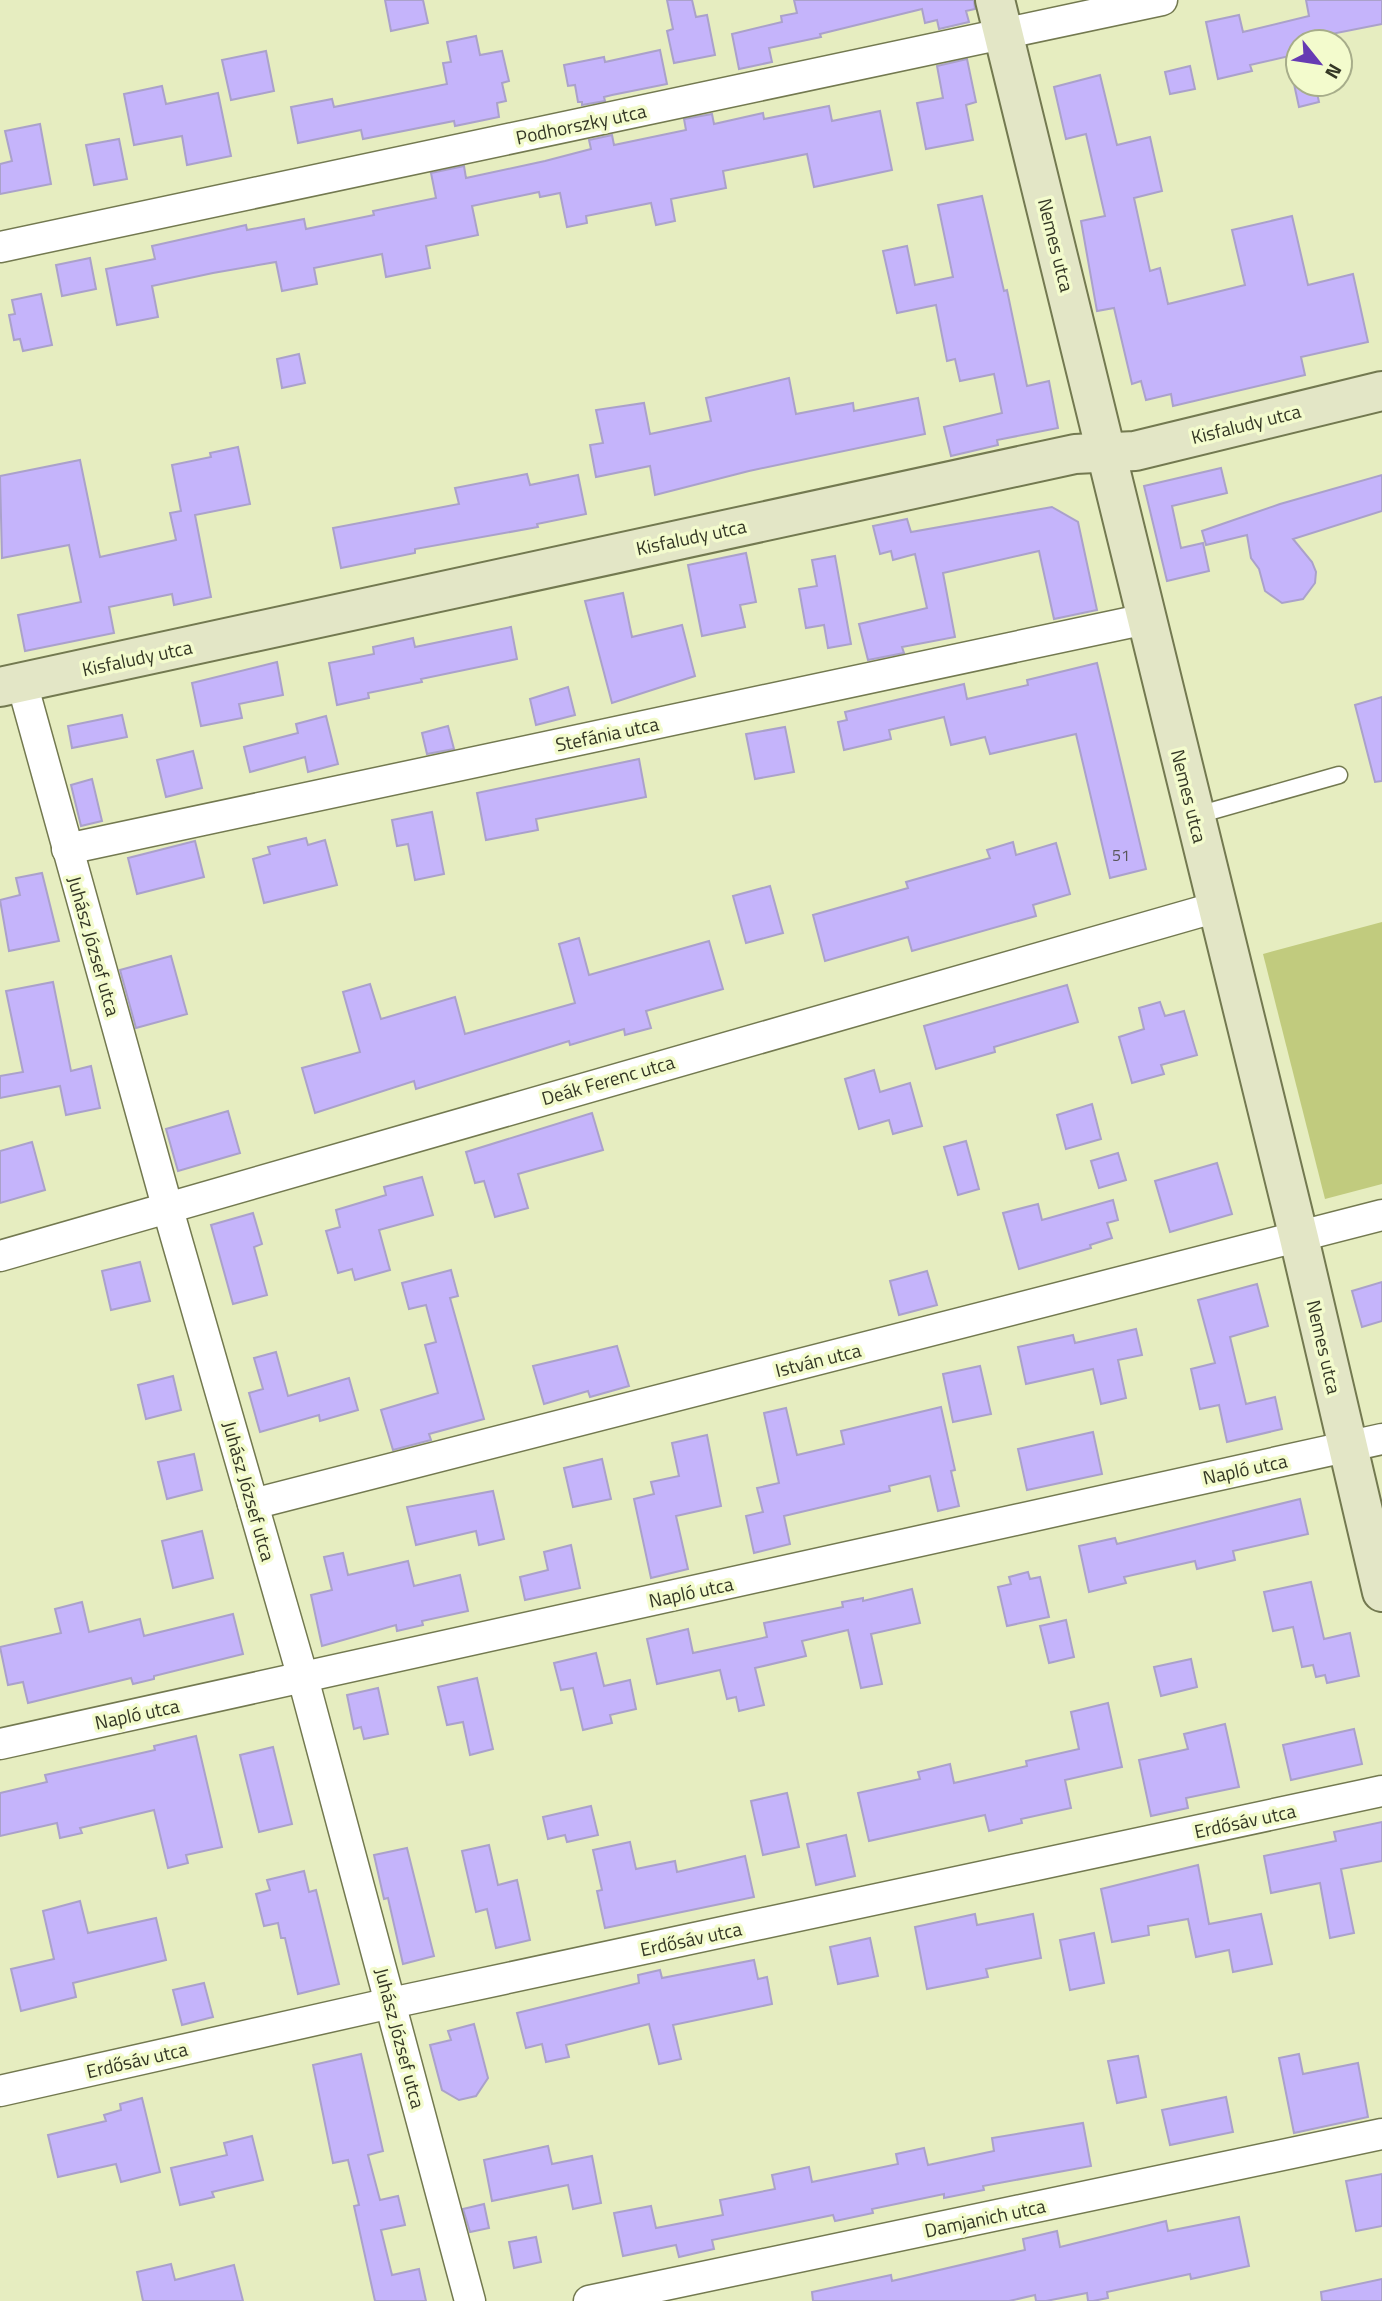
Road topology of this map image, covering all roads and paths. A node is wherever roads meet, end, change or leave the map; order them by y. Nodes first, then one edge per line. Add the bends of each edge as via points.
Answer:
1 (1162, 0) edge
2 (999, 17) edge
3 (0, 247) edge
4 (1382, 391) edge
5 (1106, 453) junction
6 (1146, 619) junction
7 (11, 685) edge
8 (1339, 775) dead end
9 (1194, 816) junction
10 (68, 849) junction
11 (1217, 907) junction
12 (167, 1206) junction
13 (1382, 1215) edge
14 (1299, 1238) junction
15 (0, 1256) edge
16 (1365, 1443) edge
17 (253, 1504) junction
18 (1382, 1592) edge
19 (303, 1678) junction
20 (0, 1744) edge
21 (1382, 1791) edge
22 (391, 2004) junction
23 (0, 2091) edge
24 (1382, 2134) edge
25 (470, 2301) edge
26 (589, 2301) edge

1 - 2 street, Podhorszky utca
2 - 3 street, Podhorszky utca
2 - 5 street, Nemes utca
4 - 5 street, Kisfaludy utca via 1145,449
5 - 6 street, Nemes utca
5 - 7 street, Kisfaludy utca via 1075,454
6 - 9 street, Nemes utca
6 - 10 street, Stefánia utca
7 - 10 street, Juhász József utca
8 - 9 lane
9 - 11 street, Nemes utca
10 - 12 street, Juhász József utca
11 - 12 street, Deák Ferenc utca
11 - 14 street, Nemes utca
12 - 15 street, Deák Ferenc utca
12 - 17 street, Juhász József utca
13 - 14 street, István utca
14 - 16 street, Nemes utca
14 - 17 street, István utca
16 - 18 street, Nemes utca
16 - 19 street, Napló utca
17 - 19 street, Juhász József utca
19 - 20 street, Napló utca
19 - 22 street, Juhász József utca
21 - 22 street, Erdősáv utca
22 - 23 street, Erdősáv utca
22 - 25 street, Juhász József utca
24 - 26 street, Damjanich utca

